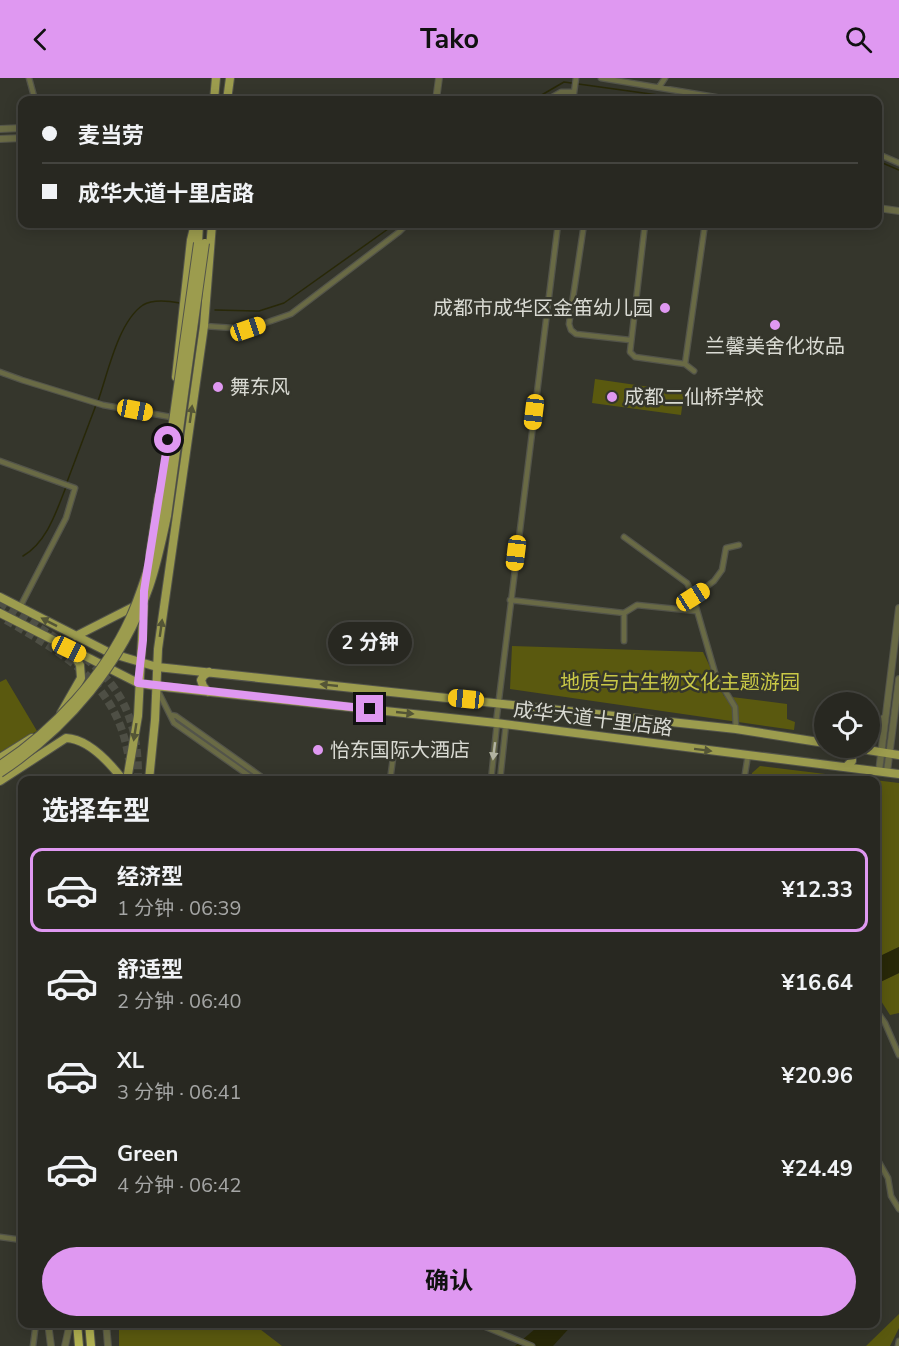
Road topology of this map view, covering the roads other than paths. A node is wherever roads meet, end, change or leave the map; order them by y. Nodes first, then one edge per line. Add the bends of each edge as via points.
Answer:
1 (29, 78) edge
2 (216, 78) edge
3 (230, 78) edge
4 (439, 78) edge
5 (576, 78) edge
6 (601, 78) edge
7 (665, 78) edge
8 (659, 87) junction
9 (574, 91) junction
10 (34, 96) edge
11 (214, 96) edge
12 (228, 96) edge
13 (437, 96) edge
14 (554, 96) edge
15 (573, 96) edge
16 (710, 96) edge
17 (18, 128) edge
18 (0, 129) edge
19 (18, 138) edge
20 (0, 139) edge
21 (882, 156) edge
22 (899, 163) edge
23 (882, 209) edge
24 (899, 211) edge
25 (194, 228) edge
26 (200, 228) edge
27 (208, 228) edge
28 (210, 228) edge
29 (403, 228) edge
30 (557, 228) edge
31 (583, 228) edge
32 (644, 228) edge
33 (704, 228) edge
34 (202, 243) junction
35 (204, 326) junction
36 (630, 340) junction
37 (685, 364) junction
38 (694, 371) dead end
39 (0, 372) edge
40 (171, 417) junction
41 (0, 461) edge
42 (624, 537) dead end
43 (739, 544) dead end
44 (144, 591) junction
45 (0, 597) edge
46 (693, 597) junction
47 (510, 600) junction
48 (20, 607) junction
49 (899, 608) edge
50 (696, 611) junction
51 (0, 613) edge
52 (624, 613) junction
53 (76, 636) junction
54 (624, 641) dead end
55 (69, 649) junction
56 (140, 663) junction
57 (157, 667) junction
58 (209, 672) junction
59 (899, 679) edge
60 (138, 683) junction
61 (156, 686) junction
62 (209, 692) junction
63 (498, 703) junction
64 (171, 715) junction
65 (885, 716) junction
66 (894, 717) junction
67 (880, 721) edge
68 (499, 723) junction
69 (899, 723) edge
70 (736, 729) junction
71 (814, 741) edge
72 (394, 752) dead end
73 (880, 752) edge
74 (885, 753) junction
75 (748, 755) junction
76 (899, 755) edge
77 (0, 758) edge
78 (852, 758) edge
79 (0, 765) edge
80 (846, 767) junction
81 (883, 772) junction
82 (0, 773) edge
83 (899, 774) edge
84 (121, 776) edge
85 (126, 776) edge
86 (149, 776) edge
87 (249, 776) edge
88 (260, 776) edge
89 (391, 776) edge
90 (492, 776) edge
91 (500, 776) edge
92 (745, 776) edge
93 (0, 782) edge
94 (880, 1016) edge
95 (899, 1055) edge
96 (880, 1164) edge
97 (899, 1209) edge
98 (0, 1237) edge
99 (18, 1239) edge
100 (35, 1328) edge
101 (49, 1328) edge
102 (69, 1328) edge
103 (77, 1328) edge
104 (90, 1328) edge
105 (106, 1328) edge
106 (488, 1328) edge
107 (899, 1341) edge
108 (91, 1343) edge
109 (33, 1346) edge
110 (51, 1346) edge
111 (65, 1346) edge
112 (79, 1346) edge
113 (108, 1346) edge
114 (532, 1346) edge
115 (897, 1346) edge

1 - 10 street
2 - 11 main road
3 - 12 main road
4 - 13 street
5 - 9 street
6 - 8 street
7 - 8 street
8 - 16 street
9 - 14 street
9 - 15 street
17 - 18 street
19 - 20 street
21 - 22 street
23 - 24 street
25 - 40 main road
26 - 34 main road
27 - 34 main road
28 - 35 main road
29 - 35 street via 291,314 248,329
30 - 47 street
31 - 36 street via 571,330 576,334
32 - 36 street
33 - 37 street
34 - 79 main road, bridge via 156,544 141,590 129,620 105,660 72,704
34 - 82 main road, bridge via 167,516 149,587 135,623 91,692 61,725
57 -> 35 main road
36 - 37 street via 630,352 635,357
37 - 38 street
39 - 40 street via 103,405
40 - 44 main road
41 - 48 street via 75,488 66,518
42 - 46 street via 687,583
43 - 46 street via 726,548 722,570
44 - 53 main road via 137,605
44 - 56 main road
45 - 48 main road, 成华大道十里店路
46 - 50 street
47 - 52 street
47 - 63 street
53 -> 48 main road, 成华大道十里店路
49 - 65 street
50 - 52 street via 637,605
50 - 70 street via 716,676 735,707
51 - 55 main road, 成华大道十里店路
52 - 54 street
53 - 56 main road, 成华大道十里店路
55 - 60 main road, 成华大道十里店路
55 - 77 main road via 80,665 81,678 61,713
56 - 57 main road, 成华大道十里店路
56 - 60 main road
57 - 58 main road, 成华大道十里店路
57 - 61 main road
58 - 62 main road via 201,680
63 -> 58 main road, 成华大道十里店路
59 - 66 street
60 - 61 main road, 成华大道十里店路
60 -> 85 main road via 138,716
61 - 62 main road, 成华大道十里店路
61 - 64 street
61 - 86 main road
62 -> 68 main road, 成华大道十里店路
63 - 68 street
63 - 70 main road, 成华大道十里店路
64 - 87 street via 174,723
64 - 88 street
65 - 67 street
65 - 74 street
66 - 69 street
66 - 74 street
68 -> 75 main road, 成华大道十里店路
68 -> 90 street
68 - 91 street
70 - 71 main road, 成华大道十里店路
72 - 89 street
73 - 74 main road
74 - 76 main road
74 - 81 street
75 - 80 main road, 成华大道十里店路
75 - 92 street
78 - 80 main road
80 - 81 main road, 成华大道十里店路
81 - 83 main road, 成华大道十里店路
84 - 93 main road via 101,756 73,738 66,738
94 - 95 street
96 - 97 street
98 - 99 street
100 - 109 street
101 - 110 street
102 - 111 street
103 - 112 highway
104 - 108 highway
105 - 113 street
106 - 114 street
107 - 115 street

